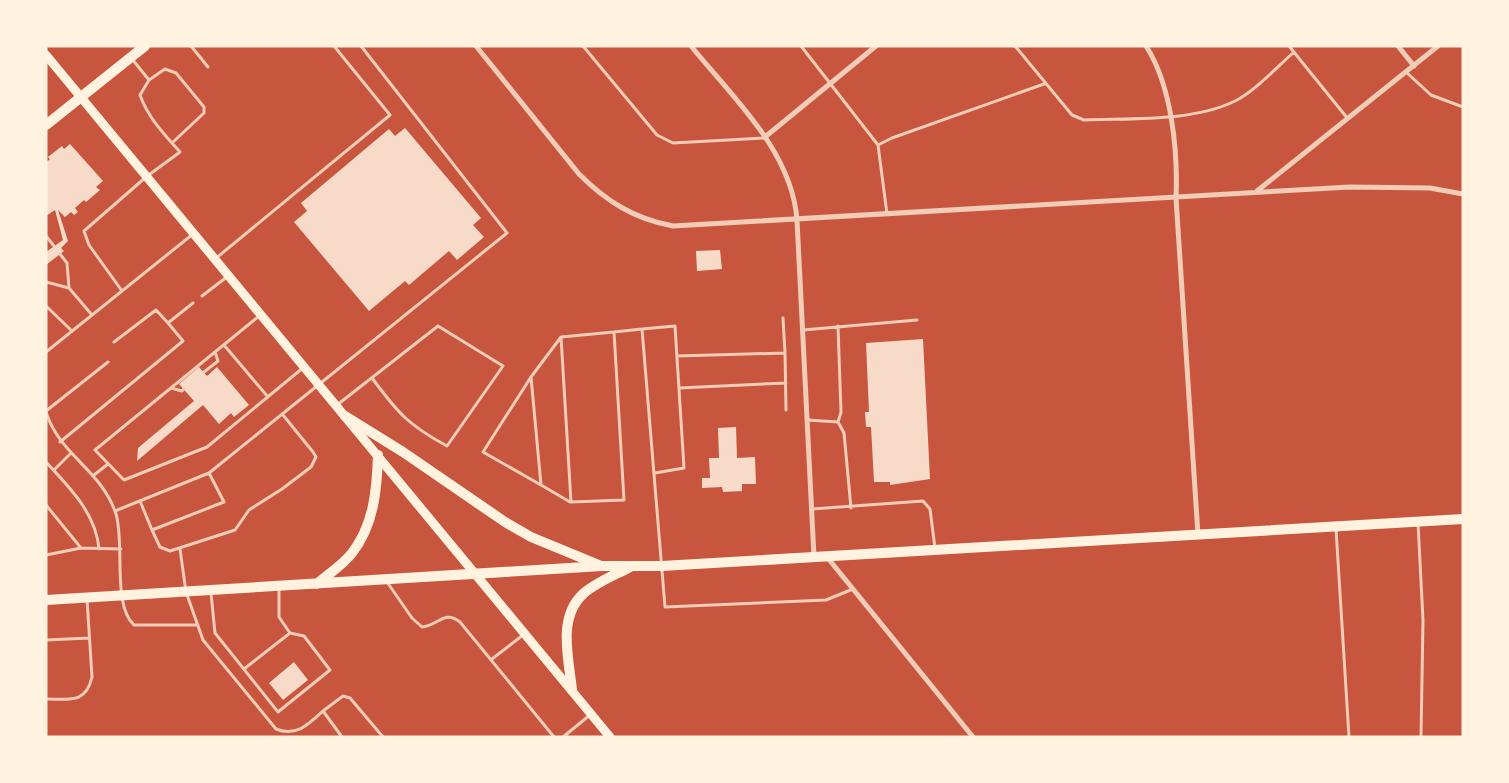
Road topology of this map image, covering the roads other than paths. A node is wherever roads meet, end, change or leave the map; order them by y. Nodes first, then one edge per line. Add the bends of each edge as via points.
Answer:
1 (145, 46) edge
2 (191, 46) edge
3 (334, 46) edge
4 (360, 46) edge
5 (476, 46) edge
6 (584, 46) edge
7 (691, 46) edge
8 (801, 46) edge
9 (876, 46) edge
10 (1015, 46) edge
11 (1146, 46) edge
12 (1289, 46) edge
13 (1398, 46) edge
14 (1438, 46) edge
15 (1294, 52) junction
16 (46, 56) edge
17 (130, 57) junction
18 (1414, 66) junction
19 (208, 67) dead end
20 (1406, 72) junction
21 (149, 80) junction
22 (831, 83) junction
23 (1044, 84) junction
24 (80, 98) junction
25 (1463, 107) edge
26 (1170, 116) junction
27 (1348, 119) junction
28 (46, 124) edge
29 (765, 138) junction
30 (172, 143) junction
31 (878, 145) junction
32 (146, 177) junction
33 (1257, 192) junction
34 (1463, 194) edge
35 (1176, 198) junction
36 (888, 215) junction
37 (797, 220) junction
38 (194, 234) junction
39 (46, 236) edge
40 (54, 246) dead end
41 (60, 254) dead end
42 (215, 259) junction
43 (228, 275) junction
44 (46, 282) edge
45 (69, 288) junction
46 (122, 291) junction
47 (202, 296) dead end
48 (194, 303) dead end
49 (46, 306) edge
50 (261, 314) junction
51 (92, 315) junction
52 (783, 318) dead end
53 (918, 320) dead end
54 (168, 323) junction
55 (838, 326) junction
56 (642, 329) junction
57 (803, 330) junction
58 (72, 331) junction
59 (614, 332) junction
60 (561, 337) junction
61 (114, 342) dead end
62 (224, 345) junction
63 (46, 352) edge
64 (215, 352) junction
65 (785, 353) junction
66 (676, 356) junction
67 (108, 362) dead end
68 (305, 367) junction
69 (204, 372) dead end
70 (531, 377) junction
71 (372, 378) junction
72 (786, 383) junction
73 (320, 385) junction
74 (171, 388) junction
75 (679, 388) junction
76 (184, 389) dead end
77 (268, 397) junction
78 (337, 406) junction
79 (786, 410) dead end
80 (46, 412) edge
81 (283, 415) junction
82 (345, 416) junction
83 (47, 419) edge
84 (807, 420) junction
85 (838, 422) junction
86 (60, 442) junction
87 (71, 453) junction
88 (378, 455) junction
89 (46, 462) edge
90 (108, 464) junction
91 (54, 470) junction
92 (210, 473) junction
93 (654, 473) junction
94 (94, 475) junction
95 (541, 484) junction
96 (140, 501) junction
97 (571, 502) junction
98 (46, 505) edge
99 (851, 508) junction
100 (812, 509) junction
101 (115, 512) junction
102 (1463, 519) edge
103 (1418, 522) junction
104 (1336, 526) junction
105 (152, 530) junction
106 (1198, 535) junction
107 (81, 548) junction
108 (99, 549) junction
109 (121, 549) junction
110 (180, 549) junction
111 (935, 550) junction
112 (46, 555) edge
113 (826, 556) junction
114 (814, 557) junction
115 (602, 566) junction
116 (662, 566) junction
117 (630, 567) junction
118 (476, 575) junction
119 (385, 580) junction
120 (317, 584) junction
121 (278, 586) junction
122 (853, 589) junction
123 (211, 590) junction
124 (186, 592) junction
125 (122, 596) junction
126 (87, 598) junction
127 (46, 600) edge
128 (198, 625) junction
129 (290, 633) junction
130 (525, 633) junction
131 (89, 638) junction
132 (46, 640) edge
133 (492, 659) junction
134 (244, 669) junction
135 (572, 690) junction
136 (46, 699) edge
137 (322, 712) junction
138 (591, 714) junction
139 (342, 737) edge
140 (383, 737) edge
141 (554, 737) edge
142 (563, 737) edge
143 (610, 737) edge
144 (973, 737) edge
145 (1350, 737) edge
146 (1421, 737) edge

1 - 17 main road
2 - 19 lane
3 - 42 lane via 390,115
4 - 73 lane via 506,233
5 - 37 street via 579,174 617,207 640,218 673,226
6 - 29 lane via 657,135 673,143
7 - 29 street
8 - 22 lane
9 - 22 street
10 - 23 lane
11 - 26 street via 1158,71
12 - 15 lane
13 - 18 street
14 - 18 street
15 - 26 lane via 1237,100 1216,109
15 - 27 lane
16 - 24 main road
17 - 21 lane
17 - 24 main road
18 - 20 street
20 - 25 lane via 1431,95
20 - 27 street
21 - 30 lane via 140,95 144,107
21 - 30 lane via 165,69 176,73 204,107 204,113
22 - 29 street
22 - 31 lane
23 - 26 lane via 1072,116 1084,120
23 - 31 lane
24 - 28 main road
24 - 32 main road
26 - 35 street via 1177,170
27 - 33 street
29 - 37 street via 792,187
30 - 32 lane via 180,152
31 - 36 lane
32 - 38 main road
32 - 46 lane via 84,231 89,245
33 - 34 street via 1430,188
33 - 35 street
35 - 36 street
35 - 106 street
36 - 37 street
37 - 57 street
38 - 42 main road
38 - 46 lane
39 - 40 lane
41 - 45 lane via 67,263
42 - 43 main road
43 - 47 lane
43 - 50 main road
44 - 45 lane
45 - 51 lane
46 - 51 lane
48 - 54 lane
49 - 58 lane
50 - 62 lane
50 - 68 main road
51 - 58 lane
52 - 65 lane
53 - 55 lane
54 - 61 lane via 156,310
54 - 86 lane via 183,341
55 - 57 lane
55 - 85 lane via 841,412
56 - 59 lane
56 - 66 lane via 675,326
56 - 93 lane
57 - 84 street
58 - 63 lane
59 - 60 lane
59 - 97 lane via 624,500
60 - 70 lane
60 - 97 lane
62 - 64 lane
62 - 77 lane
64 - 69 lane via 218,361
64 - 74 lane
65 - 66 lane
65 - 72 lane
66 - 75 lane
67 - 80 lane
68 - 73 main road
68 - 77 lane
70 - 95 lane
70 - 95 lane via 483,452
71 - 71 lane via 438,326 503,366 447,446 408,423
71 - 78 lane
72 - 75 lane
72 - 79 lane
73 - 78 main road
73 - 81 lane
74 - 76 lane
74 - 90 lane via 95,450
75 - 93 lane via 684,468
77 - 90 lane via 207,447 124,480
78 - 82 main road
80 - 83 lane
81 - 92 lane
81 - 110 lane via 316,457 311,467 249,510 235,530
82 - 88 main road
82 - 115 main road via 505,522 531,537
83 - 86 lane
84 - 85 lane
84 - 100 street
85 - 99 lane via 844,433
86 - 87 lane
87 - 91 lane
87 - 94 lane
88 - 118 main road
88 - 120 main road via 374,507 361,538 351,554
89 - 91 lane
90 - 94 lane
91 - 108 lane via 74,493 98,530
92 - 96 lane
92 - 105 lane via 224,502
93 - 116 lane
94 - 101 lane via 105,489
95 - 97 lane
96 - 101 lane
96 - 105 lane
98 - 107 lane
99 - 100 lane
99 - 111 lane via 923,501 930,510
100 - 114 street
101 - 109 lane
102 - 103 main road
103 - 104 main road
103 - 146 lane via 1423,620
104 - 106 main road
104 - 145 lane
105 - 110 lane via 160,547 170,551
106 - 111 main road
107 - 108 lane
107 - 112 lane
108 - 109 lane
109 - 125 lane
110 - 124 lane
111 - 113 main road
113 - 114 main road
113 - 122 street
114 - 116 main road
115 - 117 main road
115 - 118 main road
116 - 117 main road
116 - 122 lane via 665,607 826,600
117 - 135 main road via 583,594 572,608 566,634
118 - 119 main road
118 - 130 main road
119 - 120 main road
119 - 133 lane via 419,625 427,626 454,616
120 - 121 main road
121 - 123 main road
121 - 129 lane via 279,618
122 - 144 street
123 - 124 main road
123 - 134 lane via 215,633
124 - 125 main road
124 - 128 lane
125 - 126 main road
125 - 128 lane via 134,625
126 - 127 main road
126 - 131 lane
128 - 137 lane via 203,640 276,730 292,733 305,727
129 - 134 lane
129 - 134 lane via 304,636 330,670 278,712
130 - 133 lane
130 - 135 main road
131 - 132 lane
131 - 136 lane via 90,687 75,699
133 - 141 lane
135 - 138 main road
137 - 139 lane
137 - 140 lane via 343,696 350,698
138 - 142 lane
138 - 143 main road

